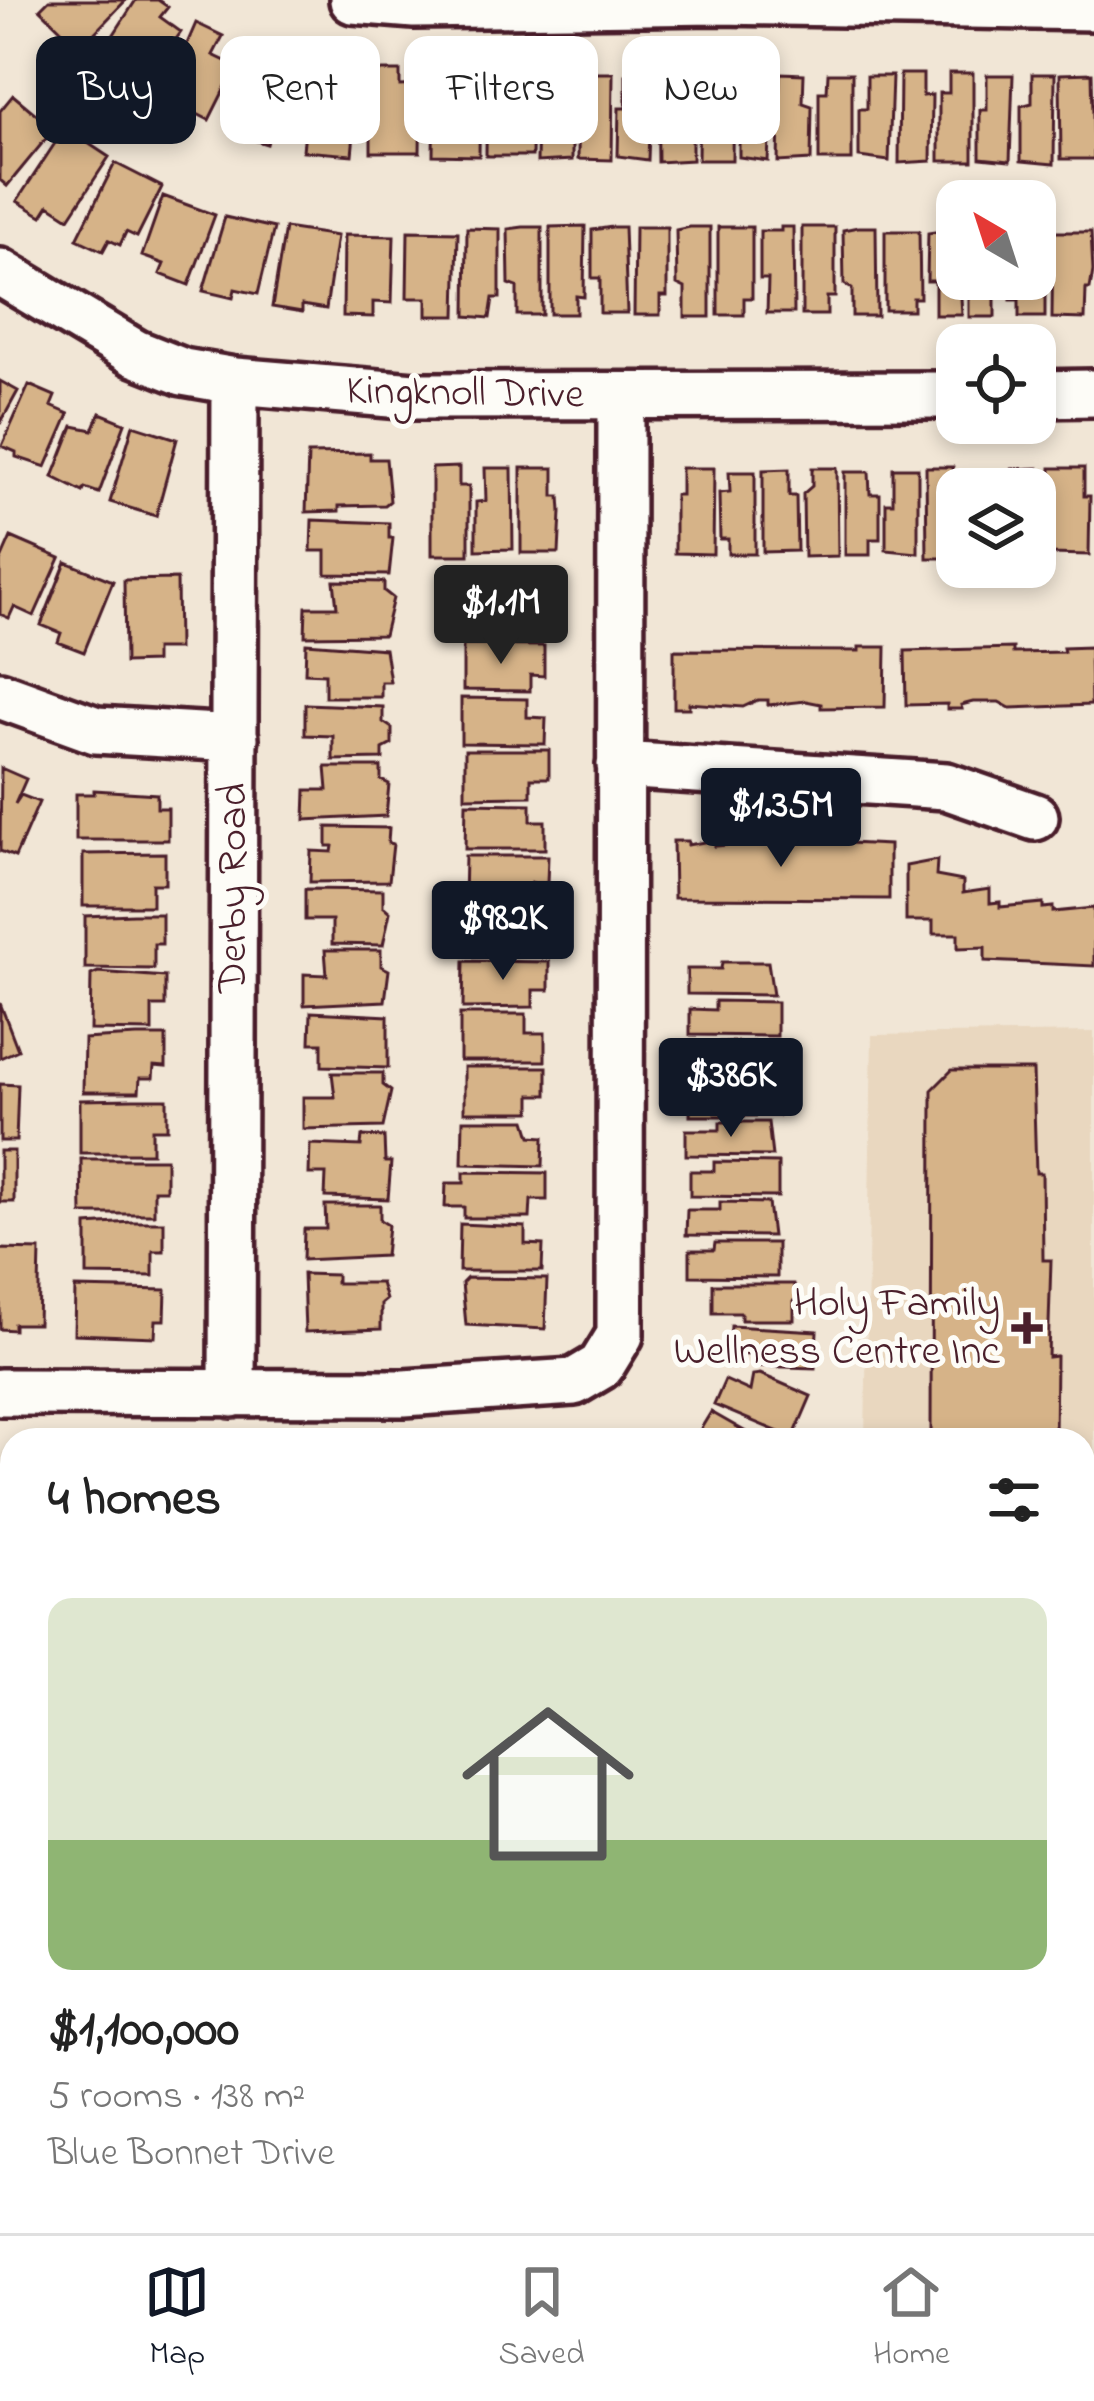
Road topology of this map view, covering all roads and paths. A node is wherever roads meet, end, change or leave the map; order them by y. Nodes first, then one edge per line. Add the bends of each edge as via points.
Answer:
1 (352, 0) edge
2 (1094, 7) edge
3 (0, 272) edge
4 (235, 381) junction
5 (1094, 393) edge
6 (1056, 394) edge
7 (936, 395) edge
8 (621, 396) junction
9 (0, 694) edge
10 (235, 738) junction
11 (620, 765) junction
12 (1035, 817) dead end
13 (0, 1393) edge
14 (232, 1394) junction

1 - 2 street
3 - 4 street, Kingknoll Drive via 135,353
4 - 8 street, Kingknoll Drive via 414,396
4 - 10 street, Derby Road
5 - 6 street
7 - 8 street, Kingknoll Drive
8 - 11 street
9 - 10 street via 96,730
10 - 14 street, Derby Road
11 - 12 street via 946,786
11 - 14 street via 620,1335 611,1351 574,1382
13 - 14 street

